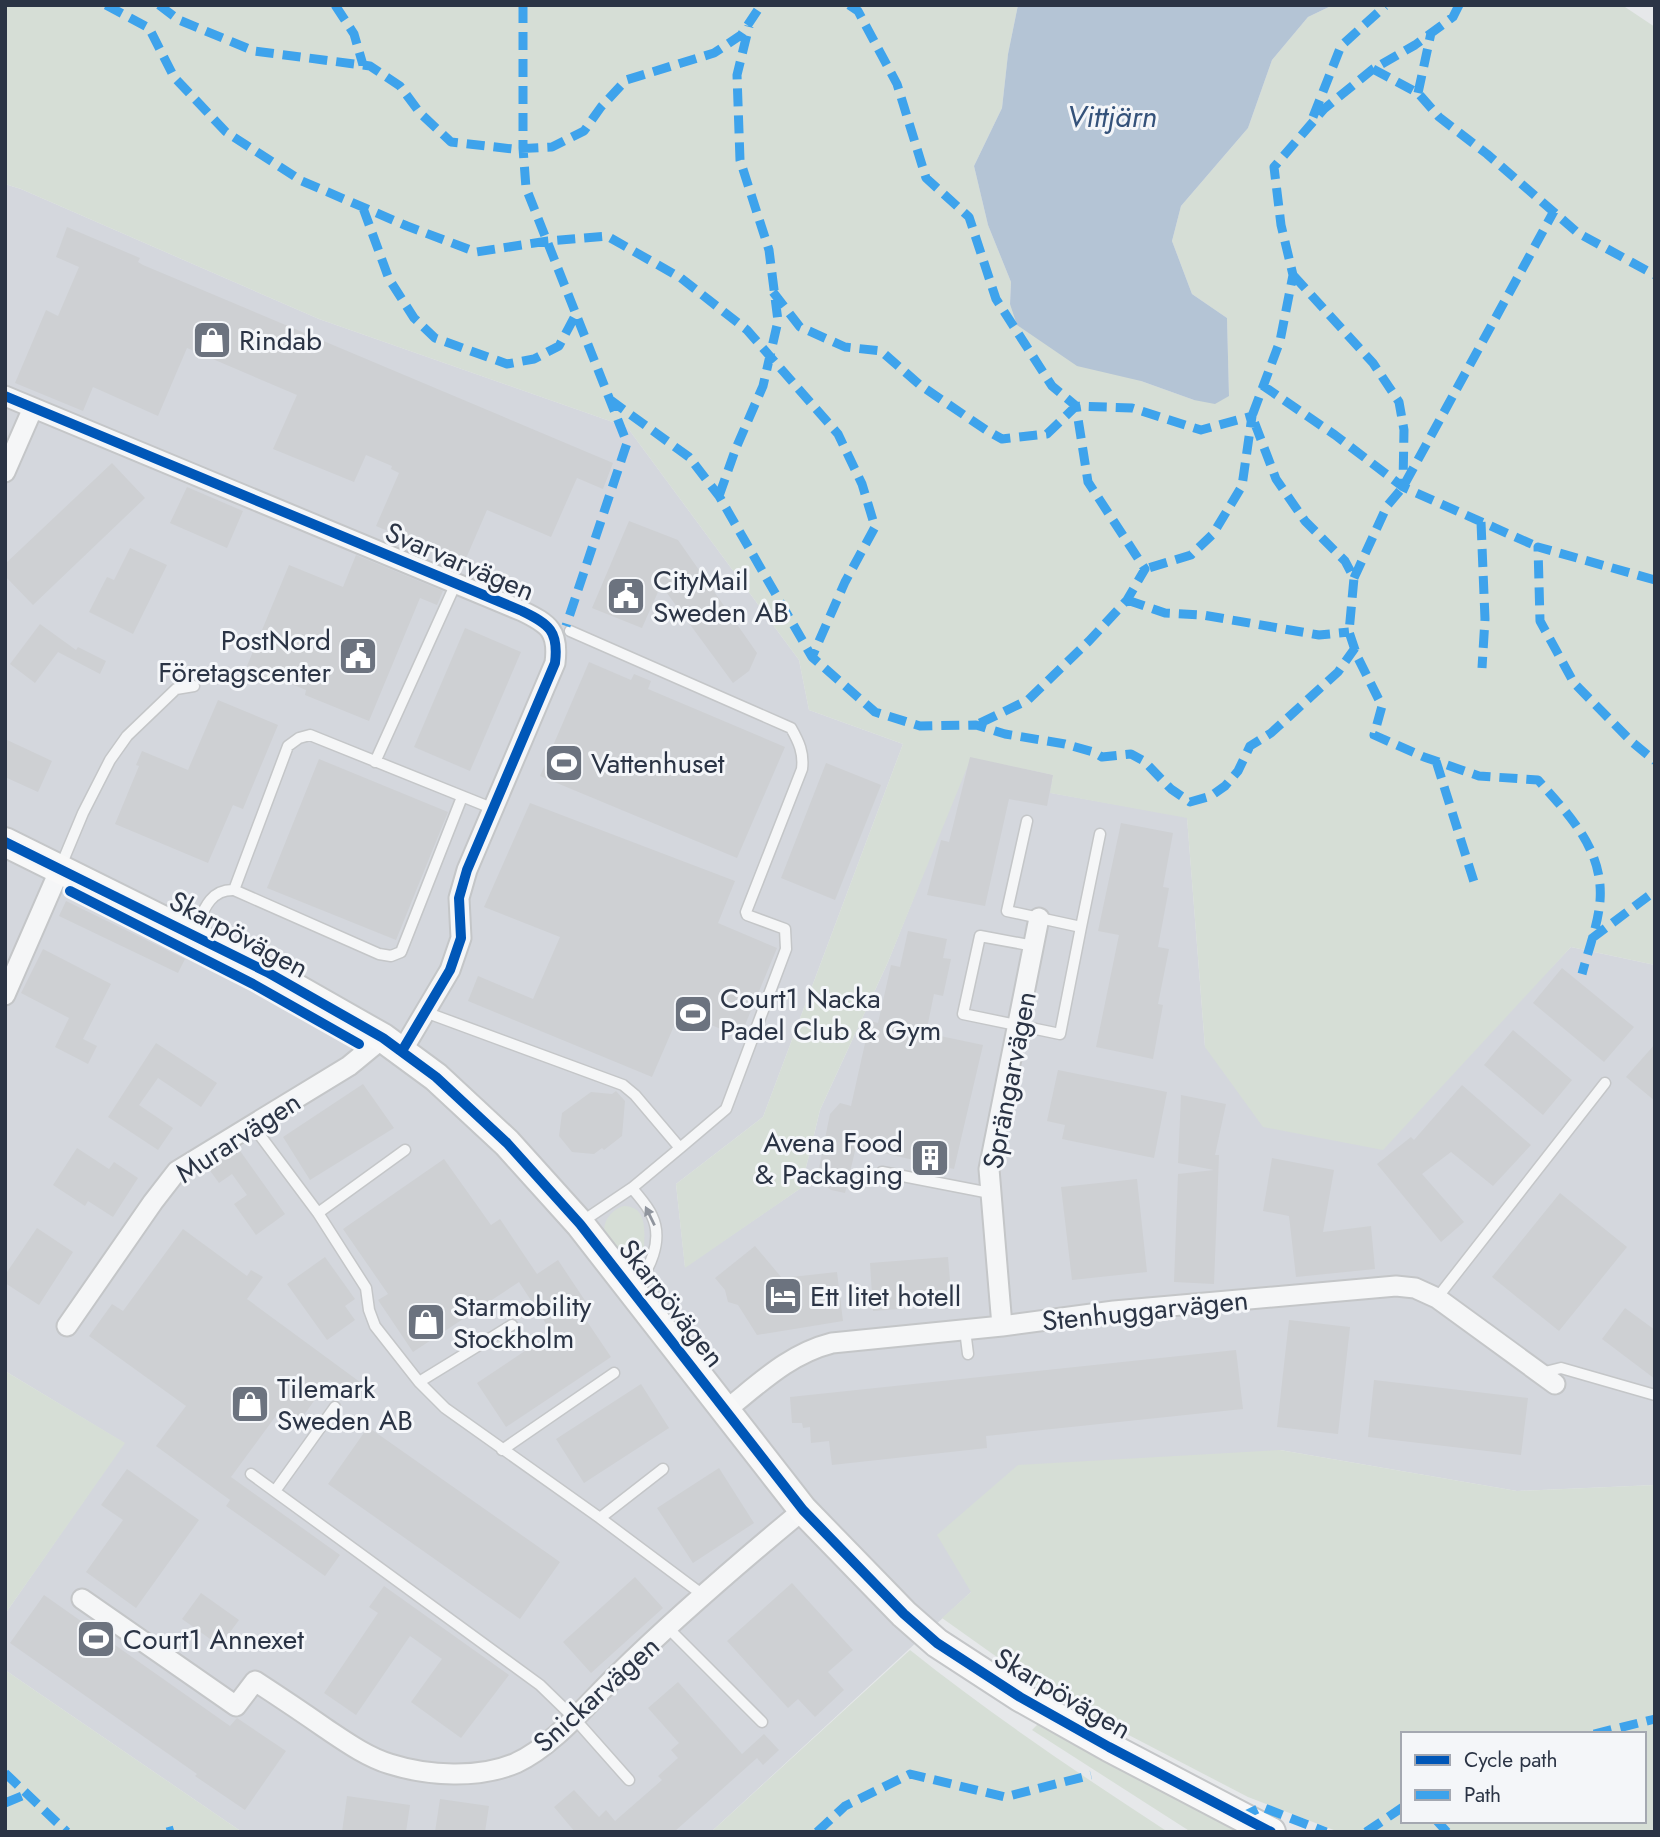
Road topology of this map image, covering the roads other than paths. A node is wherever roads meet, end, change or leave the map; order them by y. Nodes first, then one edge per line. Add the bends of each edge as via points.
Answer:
1 (5, 396) edge
2 (33, 408) junction
3 (5, 472) edge
4 (456, 583) junction
5 (570, 631) dead end
6 (194, 686) dead end
7 (375, 762) junction
8 (462, 797) junction
9 (494, 809) junction
10 (1027, 821) dead end
11 (1100, 834) dead end
12 (5, 842) edge
13 (60, 869) junction
14 (234, 890) junction
15 (1039, 918) junction
16 (1082, 928) junction
17 (193, 933) junction
18 (1034, 946) junction
19 (5, 995) edge
20 (425, 1012) junction
21 (1018, 1025) junction
22 (392, 1044) junction
23 (1605, 1083) dead end
24 (253, 1126) junction
25 (680, 1149) junction
26 (405, 1150) dead end
27 (882, 1172) dead end
28 (632, 1188) junction
29 (990, 1193) junction
30 (318, 1213) junction
31 (580, 1224) junction
32 (633, 1290) junction
33 (1437, 1298) junction
34 (512, 1325) dead end
35 (67, 1326) dead end
36 (1002, 1326) junction
37 (965, 1329) junction
38 (968, 1354) dead end
39 (614, 1373) dead end
40 (1548, 1379) joint
41 (419, 1382) junction
42 (1655, 1395) edge
43 (335, 1407) dead end
44 (726, 1410) junction
45 (502, 1450) junction
46 (663, 1469) dead end
47 (251, 1474) dead end
48 (275, 1491) junction
49 (803, 1510) junction
50 (600, 1518) junction
51 (703, 1595) junction
52 (82, 1599) dead end
53 (668, 1628) junction
54 (574, 1718) junction
55 (762, 1722) dead end
56 (629, 1780) dead end
57 (1271, 1832) edge

1 - 2 street, Svarvarvägen
2 - 3 street
2 - 4 street, Svarvarvägen
4 - 7 lane
4 - 9 street, Svarvarvägen via 546,623 556,643 552,671
5 - 25 lane via 791,728 804,758 746,912 785,929 786,949 726,1109
6 - 13 lane via 176,689 127,736 83,813
7 - 8 lane
7 - 14 lane via 310,735 288,746
8 - 9 lane
8 - 14 lane via 401,952 380,954
9 - 20 street, Svarvarvägen via 459,898 461,938 450,970
10 - 15 lane via 1007,911
11 - 16 lane
12 - 13 street, Skarpövägen
13 - 17 street, Skarpövägen
13 - 19 street
14 - 17 lane via 211,898
15 - 16 lane
15 - 18 street, Sprängarvägen
16 - 21 lane via 1060,1034
17 - 22 street, Skarpövägen
18 - 21 street, Sprängarvägen
18 - 21 lane via 980,936 962,1014
20 - 22 street, Svarvarvägen
20 - 25 lane via 496,1044 623,1085
21 - 29 street, Sprängarvägen via 989,1168
22 - 24 street, Murarvägen
22 - 31 street, Skarpövägen via 436,1077 507,1143
23 - 33 lane
24 - 30 lane
24 - 35 street, Murarvägen via 177,1171
25 - 28 lane
26 - 30 lane
27 - 29 lane
28 - 31 lane
32 -> 28 lane via 648,1269 657,1234 652,1214
29 - 36 street, Sprängarvägen
30 - 41 lane via 366,1288 374,1326
31 - 32 street, Skarpövägen
32 - 44 street, Skarpövägen
33 - 36 street, Stenhuggarvägen via 1415,1288 1369,1287
33 - 40 street, Stenhuggarvägen
34 - 41 lane
36 - 37 street, Stenhuggarvägen
37 - 38 lane
37 - 44 street, Stenhuggarvägen via 832,1343 805,1351 787,1360
39 - 45 lane
40 - 42 lane via 1561,1368
41 - 45 lane via 444,1408
43 - 48 lane
44 - 49 street, Skarpövägen
45 - 50 lane
46 - 50 lane
47 - 48 lane
48 - 54 lane via 540,1685
49 - 51 street, Snickarvägen
49 - 57 street, Skarpövägen via 937,1643 1031,1704
50 - 51 lane
51 - 53 street, Snickarvägen
52 - 54 street, Snickarvägen via 236,1706 255,1681 367,1755 390,1764 441,1773 496,1770 518,1762
53 - 54 street, Snickarvägen
53 - 55 lane
54 - 56 lane

